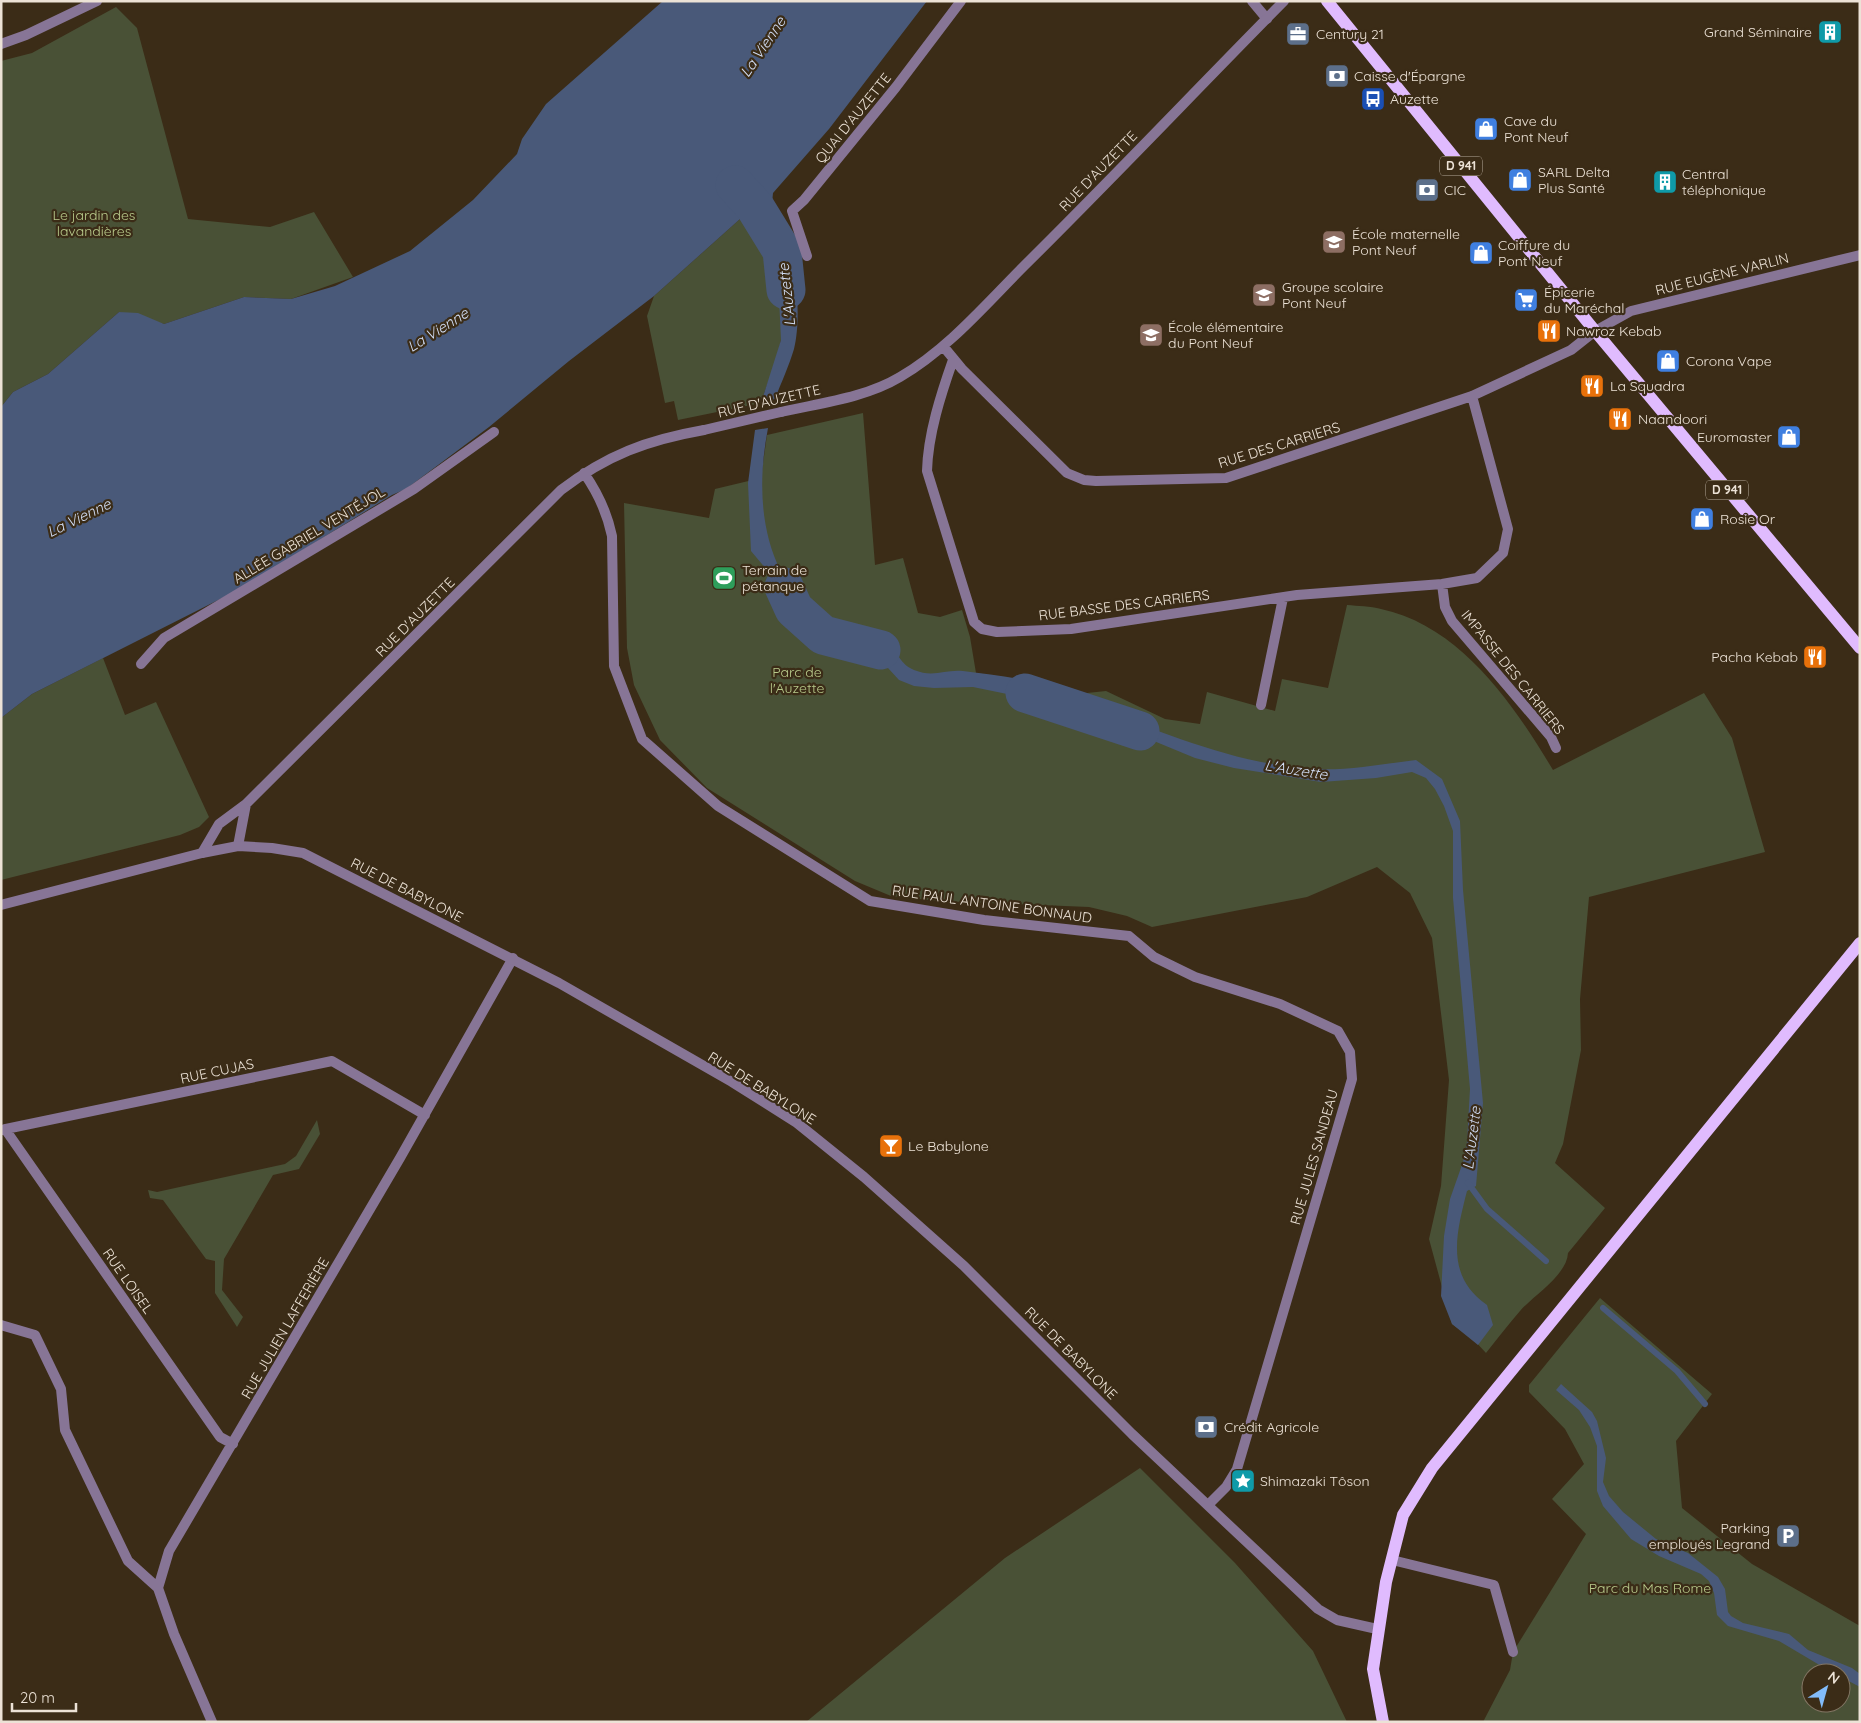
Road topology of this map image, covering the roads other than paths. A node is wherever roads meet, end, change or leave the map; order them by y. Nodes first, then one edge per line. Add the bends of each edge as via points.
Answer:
1 (97, 1) edge
2 (961, 1) edge
3 (1252, 1) edge
4 (1284, 1) edge
5 (1328, 1) edge
6 (1266, 19) junction
7 (1, 44) edge
8 (1860, 255) edge
9 (807, 256) dead end
10 (1595, 331) junction
11 (943, 346) junction
12 (953, 360) junction
13 (1472, 396) junction
14 (494, 432) dead end
15 (584, 473) junction
16 (1442, 584) junction
17 (1283, 598) junction
18 (1860, 648) edge
19 (141, 664) dead end
20 (1261, 705) dead end
21 (1556, 748) dead end
22 (246, 804) junction
23 (238, 846) junction
24 (202, 853) junction
25 (1, 905) edge
26 (1129, 936) joint
27 (1860, 944) edge
28 (513, 958) junction
29 (425, 1115) junction
30 (3, 1129) edge
31 (1, 1325) edge
32 (233, 1444) junction
33 (1209, 1504) junction
34 (1392, 1560) junction
35 (158, 1588) junction
36 (1377, 1629) junction
37 (1513, 1652) dead end
38 (212, 1722) edge
39 (1383, 1722) edge

1 - 7 street
2 - 9 street, QUAI D'AUZETTE via 896,87 804,200 792,210
3 - 6 street
4 - 6 street, RUE D'AUZETTE
5 - 10 main road, D 941
6 - 11 street, RUE D'AUZETTE
8 - 10 street, RUE EUGÈNE VARLIN via 1631,311
10 - 13 street, RUE DES CARRIERS via 1572,350
10 - 18 main road, D 941
11 - 12 street, RUE DES CARRIERS
11 - 15 street, RUE D'AUZETTE via 881,386 632,449
12 - 13 street, RUE DES CARRIERS via 1067,473 1090,481 1226,478
12 - 17 street, RUE BASSE DES CARRIERS via 927,471 968,606 974,622 982,629 997,632 1071,629
13 - 16 street, RUE BASSE DES CARRIERS via 1508,529 1503,553 1476,578
14 - 19 street, ALLÉE GABRIEL VENTÉJOL via 414,489 164,638
15 - 22 street, RUE D'AUZETTE via 534,516
15 - 26 street, RUE PAUL ANTOINE BONNAUD via 605,507 609,520 614,666 642,739 718,806 870,901 984,920
16 - 17 street, RUE BASSE DES CARRIERS
16 - 21 street, IMPASSE DES CARRIERS via 1445,607 1452,621 1551,737
17 - 20 street
22 - 23 street
22 - 24 street, RUE D'AUZETTE via 219,824
23 - 24 street, RUE DE BABYLONE
23 - 28 street, RUE DE BABYLONE via 303,853
24 - 25 street, RUE DE BABYLONE
26 - 33 street, RUE JULES SANDEAU via 1154,957 1195,977 1280,1004 1338,1031 1350,1052 1352,1079 1237,1469 1226,1487
27 - 34 main road via 1432,1468 1403,1516
28 - 29 street, RUE JULIEN LAFFERIÈRE
28 - 33 street, RUE DE BABYLONE via 732,1082 804,1129 864,1177 964,1266 1132,1434
29 - 30 street, RUE CUJAS via 332,1061
29 - 32 street, RUE JULIEN LAFFERIÈRE
30 - 32 street, RUE LOISEL via 220,1437
31 - 35 street via 35,1335 61,1388 65,1430 128,1561
32 - 35 street, RUE JULIEN LAFFERIÈRE via 168,1551
33 - 36 street, RUE DE BABYLONE via 1318,1609 1337,1620
34 - 36 main road
34 - 37 street via 1494,1585
35 - 38 street
36 - 39 main road via 1373,1669

